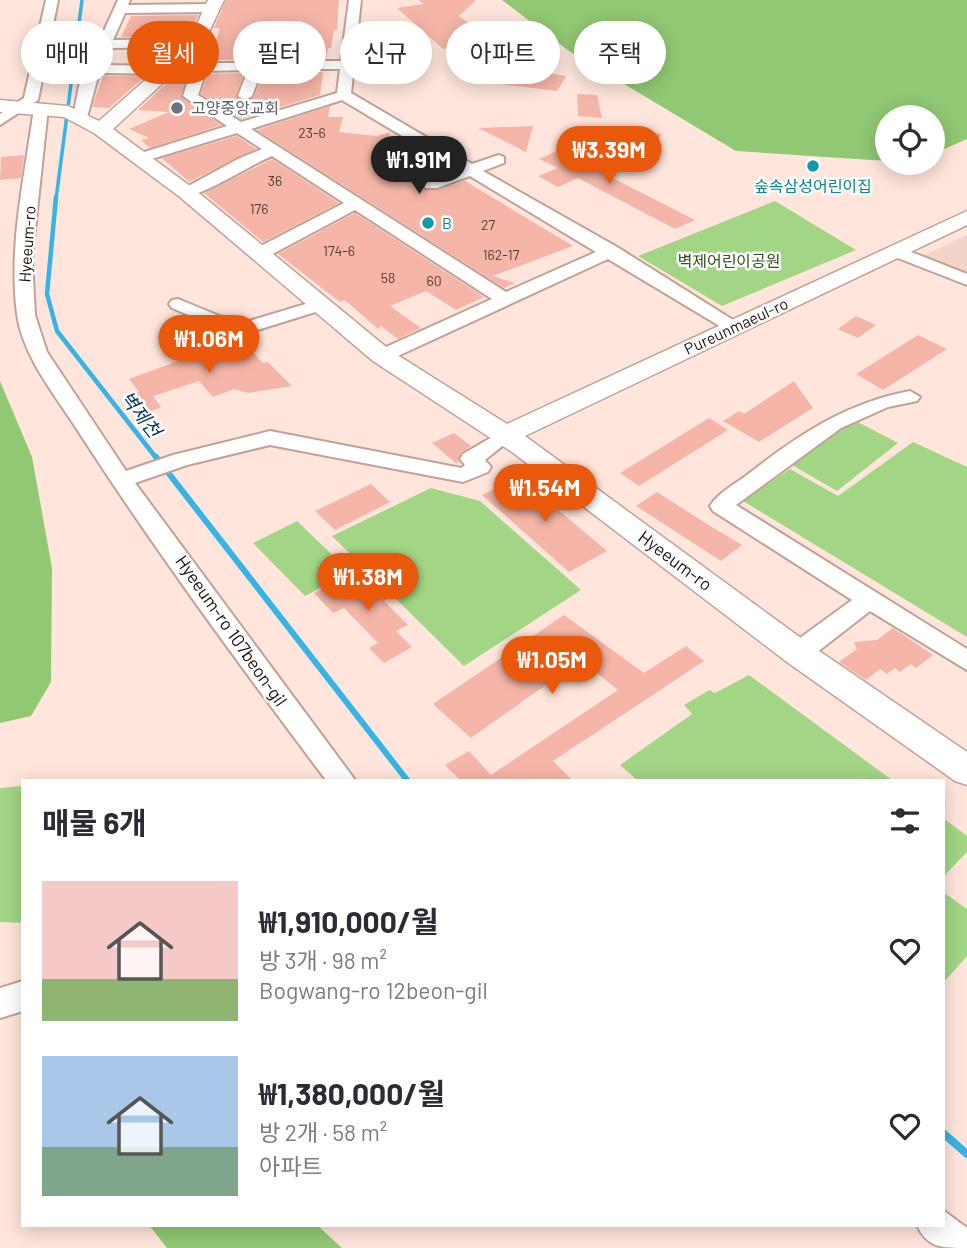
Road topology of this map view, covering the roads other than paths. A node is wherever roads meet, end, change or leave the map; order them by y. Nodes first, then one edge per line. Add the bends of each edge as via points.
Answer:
1 (52, 0) edge
2 (355, 0) edge
3 (122, 4) edge
4 (206, 20) edge
5 (138, 21) dead end
6 (353, 21) edge
7 (113, 25) edge
8 (113, 38) edge
9 (88, 84) edge
10 (152, 84) edge
11 (194, 84) edge
12 (250, 84) edge
13 (345, 84) edge
14 (344, 95) junction
15 (246, 96) dead end
16 (9, 106) edge
17 (45, 109) junction
18 (78, 116) junction
19 (0, 121) edge
20 (239, 128) junction
21 (101, 129) junction
22 (274, 150) junction
23 (140, 158) junction
24 (499, 160) dead end
25 (472, 169) junction
26 (431, 184) dead end
27 (187, 193) junction
28 (356, 203) junction
29 (967, 217) edge
30 (611, 251) junction
31 (896, 251) junction
32 (259, 254) junction
33 (967, 280) edge
34 (504, 299) junction
35 (178, 304) dead end
36 (319, 305) junction
37 (735, 327) junction
38 (238, 330) junction
39 (204, 341) dead end
40 (382, 356) junction
41 (909, 397) dead end
42 (506, 435) junction
43 (122, 480) junction
44 (869, 599) junction
45 (798, 653) junction
46 (967, 661) edge
47 (967, 771) edge
48 (340, 779) edge
49 (21, 997) edge
50 (0, 1003) edge
51 (937, 1227) edge
52 (963, 1248) edge

1 - 16 street via 31,100
2 - 6 street
3 - 4 street
3 - 7 street
4 - 5 street
4 - 8 street
9 - 18 street
10 - 21 main road
11 - 20 street via 190,96
12 - 15 street
13 - 14 street
14 - 20 street
14 - 25 street
16 - 17 main road
16 - 19 street
17 - 18 main road, Hyeeum-ro
17 - 43 street, Hyeeum-ro via 23,258 26,316 37,352
18 - 21 main road, Hyeeum-ro
20 - 22 street
20 - 23 street
21 - 23 main road, Hyeeum-ro
22 - 27 street
22 - 28 street
23 - 27 main road, Hyeeum-ro
24 - 25 street
25 - 26 street
25 - 30 street
27 - 32 main road, Hyeeum-ro
28 - 32 street
28 - 34 street
29 - 31 main road, Pureunmaeul-ro
30 - 34 street
30 - 37 street
31 - 33 street
31 - 37 main road, Pureunmaeul-ro
32 - 36 main road, Hyeeum-ro
34 - 40 street
35 - 38 street
36 - 38 street
36 - 40 main road, Hyeeum-ro
37 - 42 main road, Pureunmaeul-ro
38 - 39 street
40 - 42 main road, Hyeeum-ro
41 - 44 street via 849,412 721,506
42 - 43 street via 471,459 480,467 463,475 270,438
42 - 45 main road, Hyeeum-ro
43 - 48 street, Hyeeum-ro 107beon-gil via 240,648
44 - 45 street
44 - 46 street
45 - 47 main road, Hyeeum-ro
49 - 50 street
51 - 52 street

